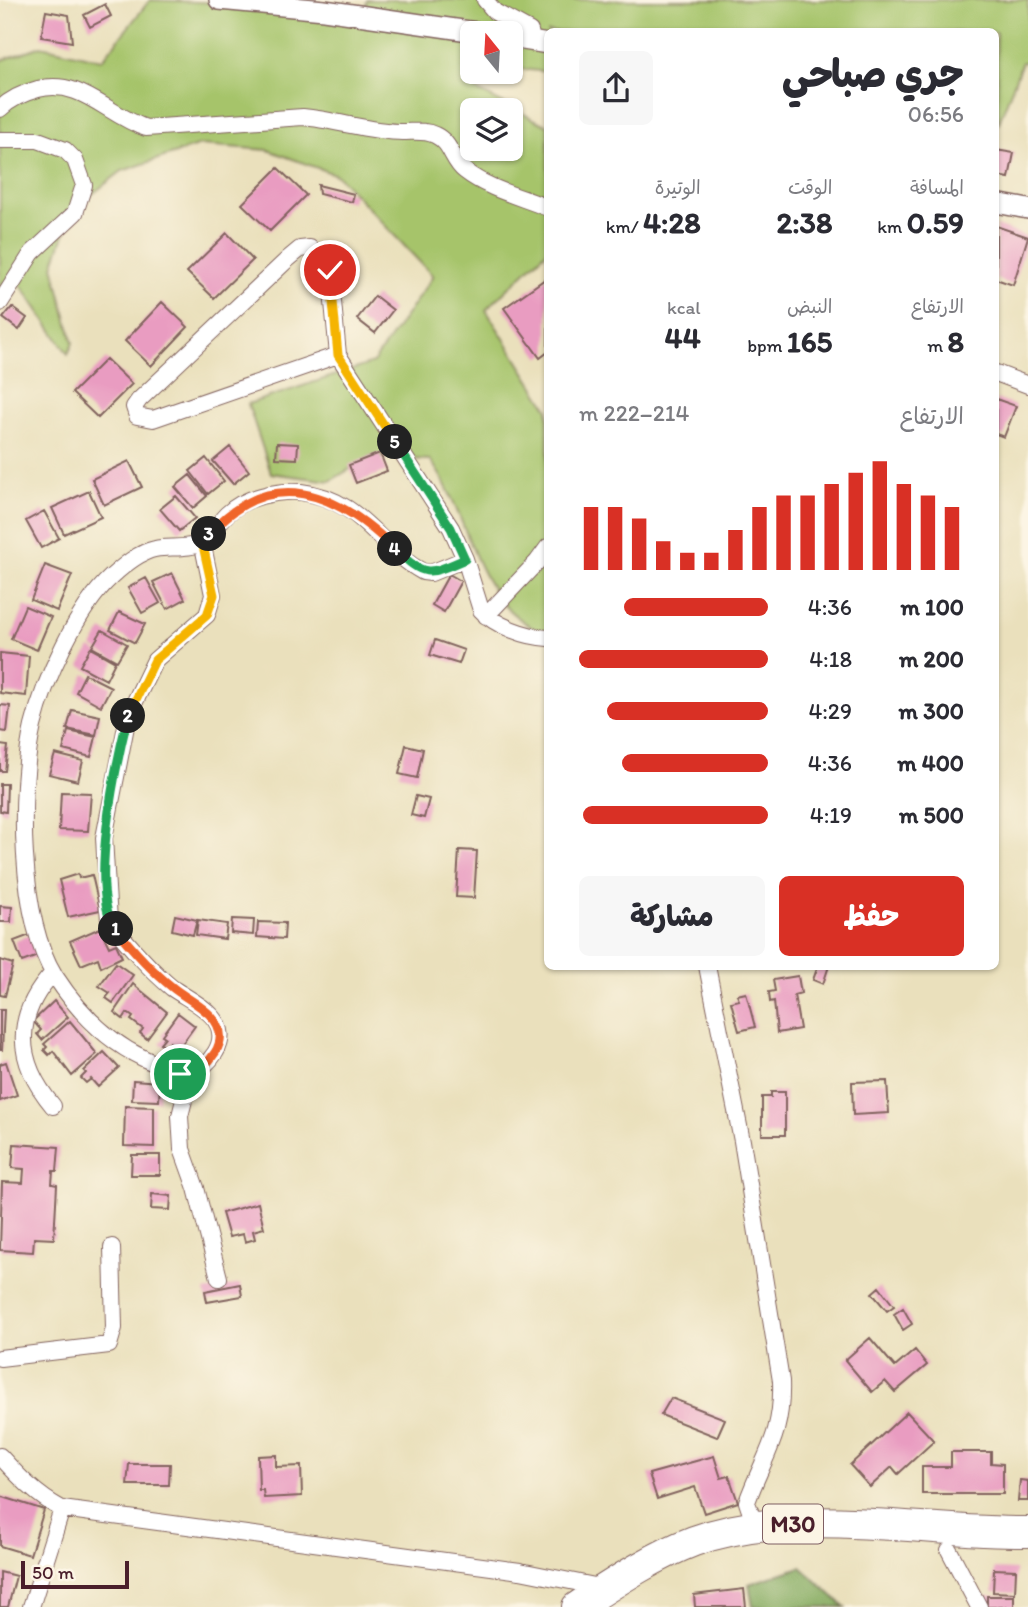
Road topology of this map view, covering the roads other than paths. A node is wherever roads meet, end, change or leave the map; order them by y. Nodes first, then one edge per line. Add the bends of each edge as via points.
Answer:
1 (219, 0) edge
2 (485, 0) edge
3 (460, 30) edge
4 (540, 43) edge
5 (0, 109) edge
6 (0, 140) edge
7 (999, 204) edge
8 (544, 206) edge
9 (1028, 209) edge
10 (0, 303) edge
11 (338, 355) junction
12 (999, 374) edge
13 (1028, 385) edge
14 (202, 541) junction
15 (544, 552) edge
16 (465, 559) junction
17 (486, 616) junction
18 (544, 637) edge
19 (709, 970) edge
20 (53, 973) junction
21 (185, 1079) junction
22 (53, 1106) dead end
23 (112, 1247) dead end
24 (219, 1278) dead end
25 (0, 1358) edge
26 (0, 1456) edge
27 (62, 1509) junction
28 (755, 1526) junction
29 (1028, 1532) edge
30 (983, 1541) junction
31 (949, 1550) junction
32 (1028, 1552) edge
33 (607, 1598) edge
34 (31, 1607) edge
35 (578, 1607) edge
36 (978, 1607) edge

1 - 3 street
2 - 4 street
5 - 8 street via 9,100 54,85 72,87 124,121 146,128 303,117 374,132 422,132 450,146 464,170 485,183
6 - 10 street via 38,141 65,150 75,160 84,185 75,213 32,253
7 - 9 street
11 - 11 street via 330,270 310,248 300,249 139,400 134,411 142,419 153,419
11 - 16 street via 451,528
12 - 13 street
14 - 16 street via 229,511 251,500 300,492 344,506 423,572
14 - 20 street via 152,549 109,578 76,626 43,697 29,753 26,789 28,894
14 - 21 street via 214,595 207,615 155,660 128,716 104,838 109,922 172,987 213,1017 219,1031 217,1052 204,1069
15 - 17 street
16 - 17 street
17 - 18 street
19 - 28 street via 781,1381 777,1434 747,1502
20 - 21 street via 111,1040
20 - 22 street via 28,1009 22,1032 25,1055 42,1094
21 - 24 street via 182,1149
23 - 25 street via 114,1328 109,1346
26 - 27 street via 25,1484
27 - 33 street via 520,1571
27 - 34 street
28 - 30 highway, M30 via 819,1524
28 - 33 highway, M30 via 692,1542
29 - 30 highway, M30
30 - 31 highway, M30
30 - 32 highway, M30
31 - 33 highway, M30 via 797,1542 738,1547
31 - 36 street
33 - 35 highway, M30

